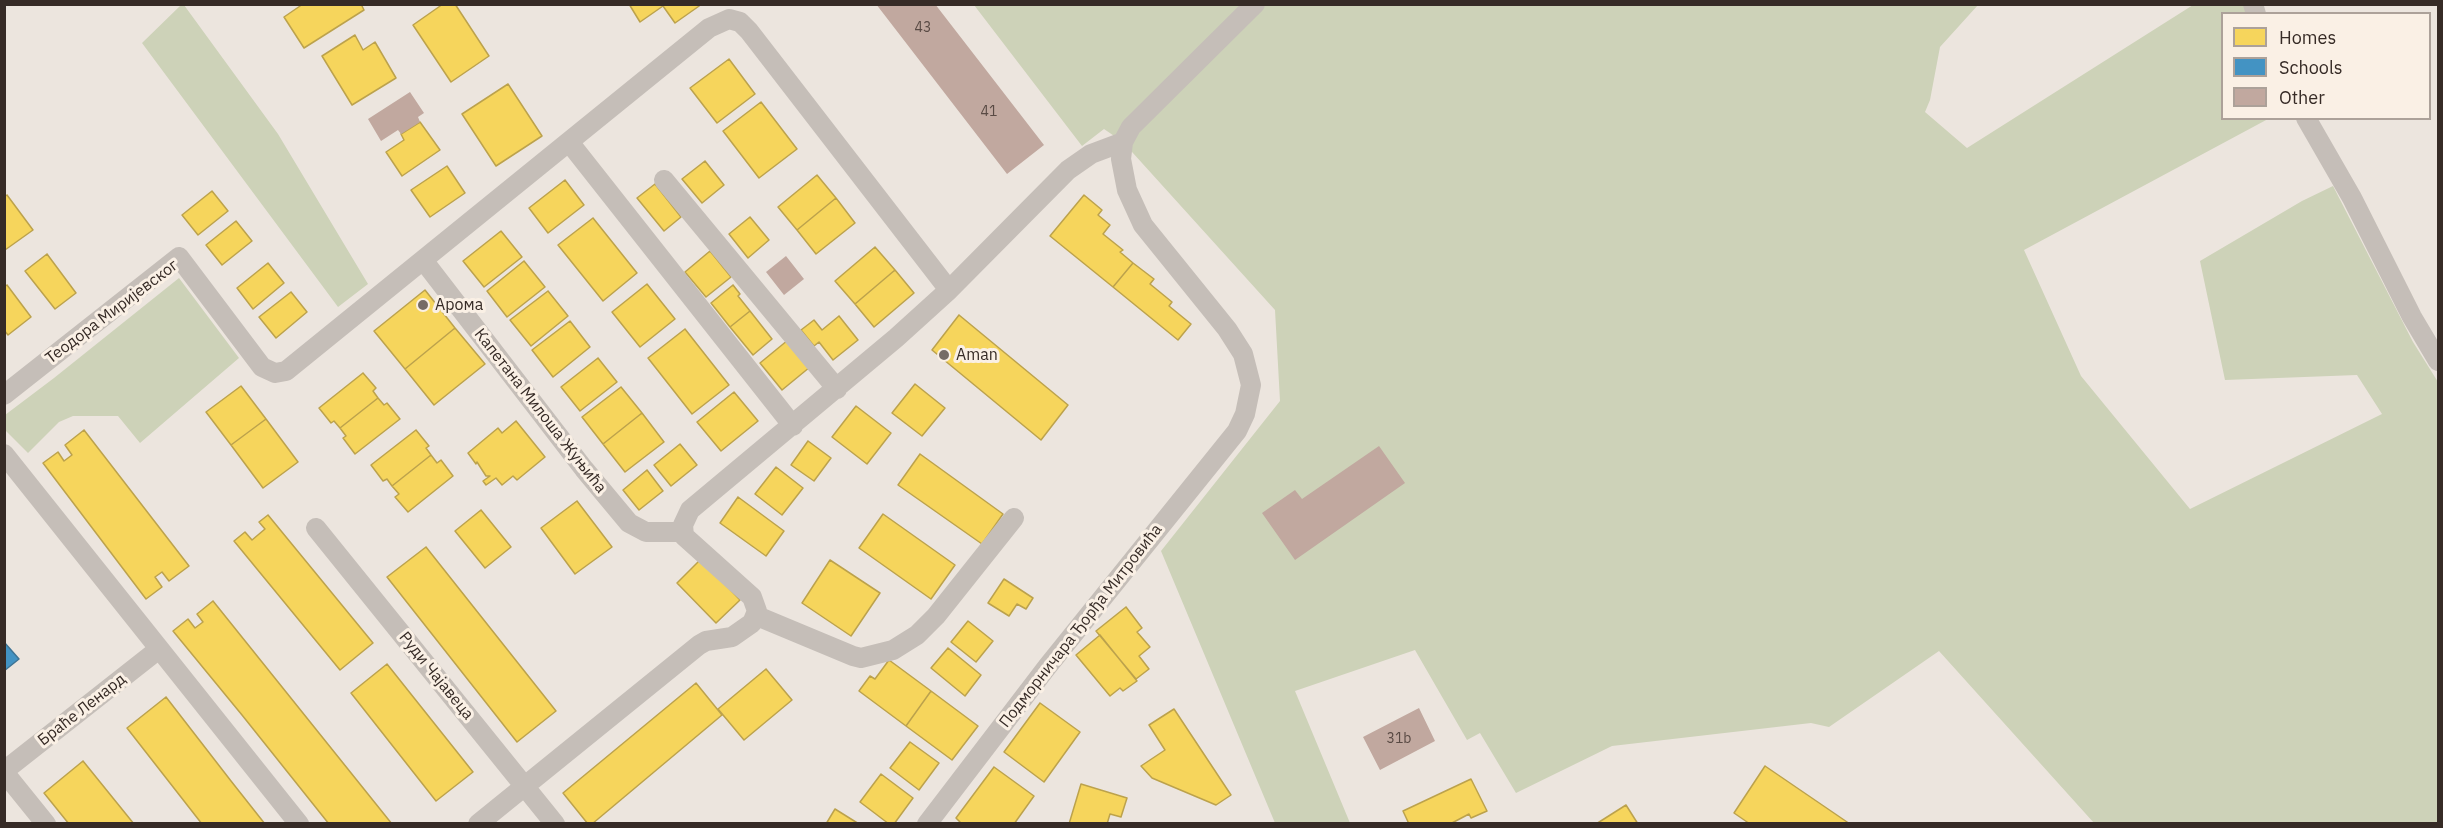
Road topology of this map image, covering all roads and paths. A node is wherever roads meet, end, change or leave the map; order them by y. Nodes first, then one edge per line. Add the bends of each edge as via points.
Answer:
1 (1255, 4) edge
2 (2307, 120) edge
3 (569, 142) junction
4 (1123, 142) junction
5 (664, 180) dead end
6 (423, 260) junction
7 (949, 290) junction
8 (2439, 361) edge
9 (837, 389) junction
10 (4, 395) edge
11 (793, 426) junction
12 (4, 454) edge
13 (1014, 518) dead end
14 (316, 528) dead end
15 (682, 532) junction
16 (757, 616) junction
17 (159, 649) junction
18 (4, 772) edge
19 (525, 786) junction
20 (46, 824) edge
21 (299, 824) edge
22 (478, 824) edge
23 (555, 824) edge
24 (927, 824) edge

1 - 4 street via 1131,127
2 - 8 street
3 - 6 street
3 - 7 street via 709,28 729,19 740,22
3 - 11 street
4 - 7 street via 1090,154 1068,170
4 - 24 street, Подморничара Ђорђа Митровића via 1121,159 1126,184 1143,225 1243,354 1251,385 1245,414 1237,431 1047,667
5 - 9 street
6 - 10 street, Теодора Миријевског via 294,366 275,373 262,367 179,257
6 - 15 street, Капетана Милоша Жуњића via 630,523 646,532
7 - 9 street
9 - 11 street
11 - 15 street via 690,510
12 - 17 street
13 - 16 street via 936,616 893,651 853,656
14 - 19 street, Руди Чајавеца
15 - 16 street via 752,597
16 - 19 street via 738,634 699,645
17 - 18 street, Браће Ленард
17 - 21 street
18 - 20 street
19 - 22 street
19 - 23 street, Руди Чајавеца

